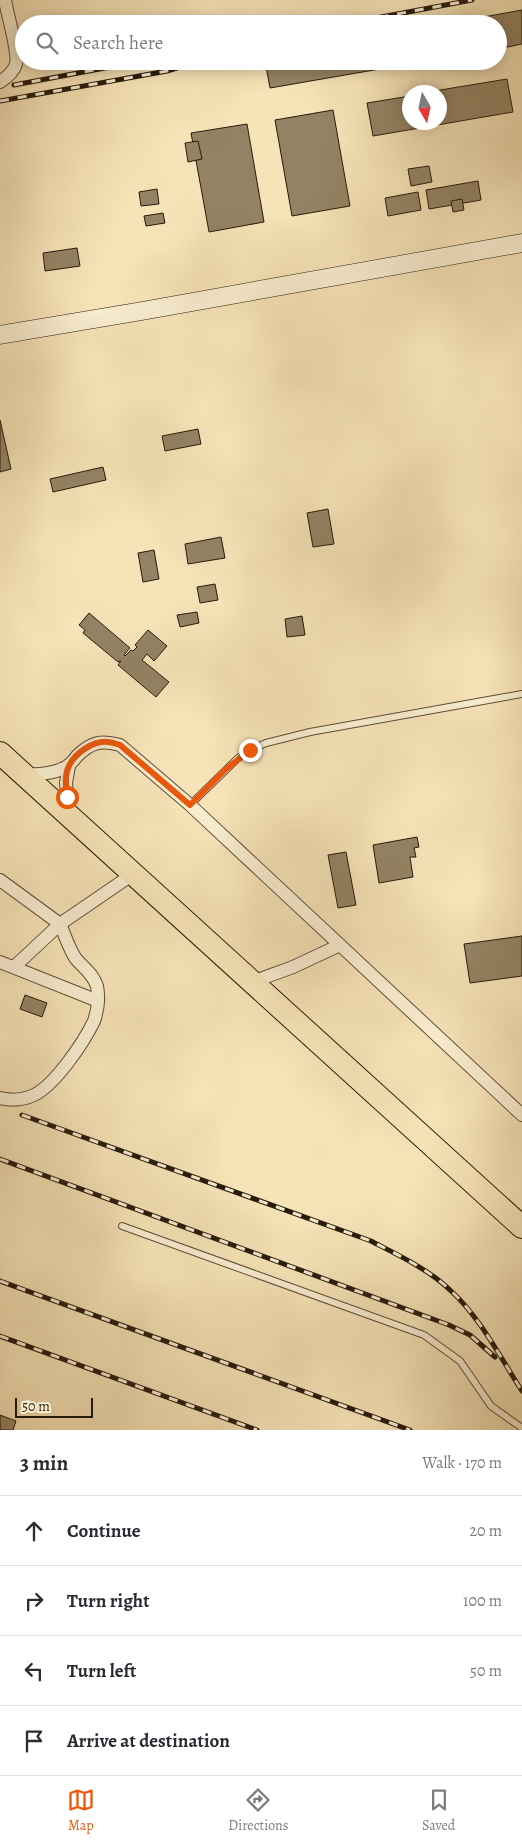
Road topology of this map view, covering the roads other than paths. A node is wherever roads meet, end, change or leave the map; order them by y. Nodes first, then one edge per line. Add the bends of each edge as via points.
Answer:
1 (5, 0) edge
2 (15, 46) edge
3 (15, 66) edge
4 (0, 82) edge
5 (522, 243) edge
6 (0, 335) edge
7 (522, 694) edge
8 (0, 753) edge
9 (69, 766) junction
10 (24, 775) junction
11 (190, 805) junction
12 (69, 816) junction
13 (133, 874) junction
14 (0, 880) edge
15 (60, 924) junction
16 (340, 945) junction
17 (0, 962) edge
18 (14, 968) junction
19 (252, 982) junction
20 (98, 1000) junction
21 (0, 1098) edge
22 (522, 1115) edge
23 (122, 1226) dead end
24 (522, 1226) edge
25 (522, 1428) edge

1 - 2 street
3 - 4 street
5 - 6 street
7 - 11 lane via 310,732 266,743 237,759
8 - 10 highway
9 - 10 street via 46,774
9 - 11 street via 88,747 97,743 120,745
9 - 12 street via 66,782
10 - 12 highway
11 - 16 street
12 - 13 highway
13 - 15 street
13 - 19 highway
14 - 15 street
15 - 18 street
15 - 20 street via 72,952 93,977
16 - 19 street via 280,973
16 - 22 street
17 - 18 street
18 - 20 street
19 - 24 highway
20 - 21 street via 93,1021 56,1078 28,1098
23 - 25 lane via 424,1335 460,1361 491,1406

